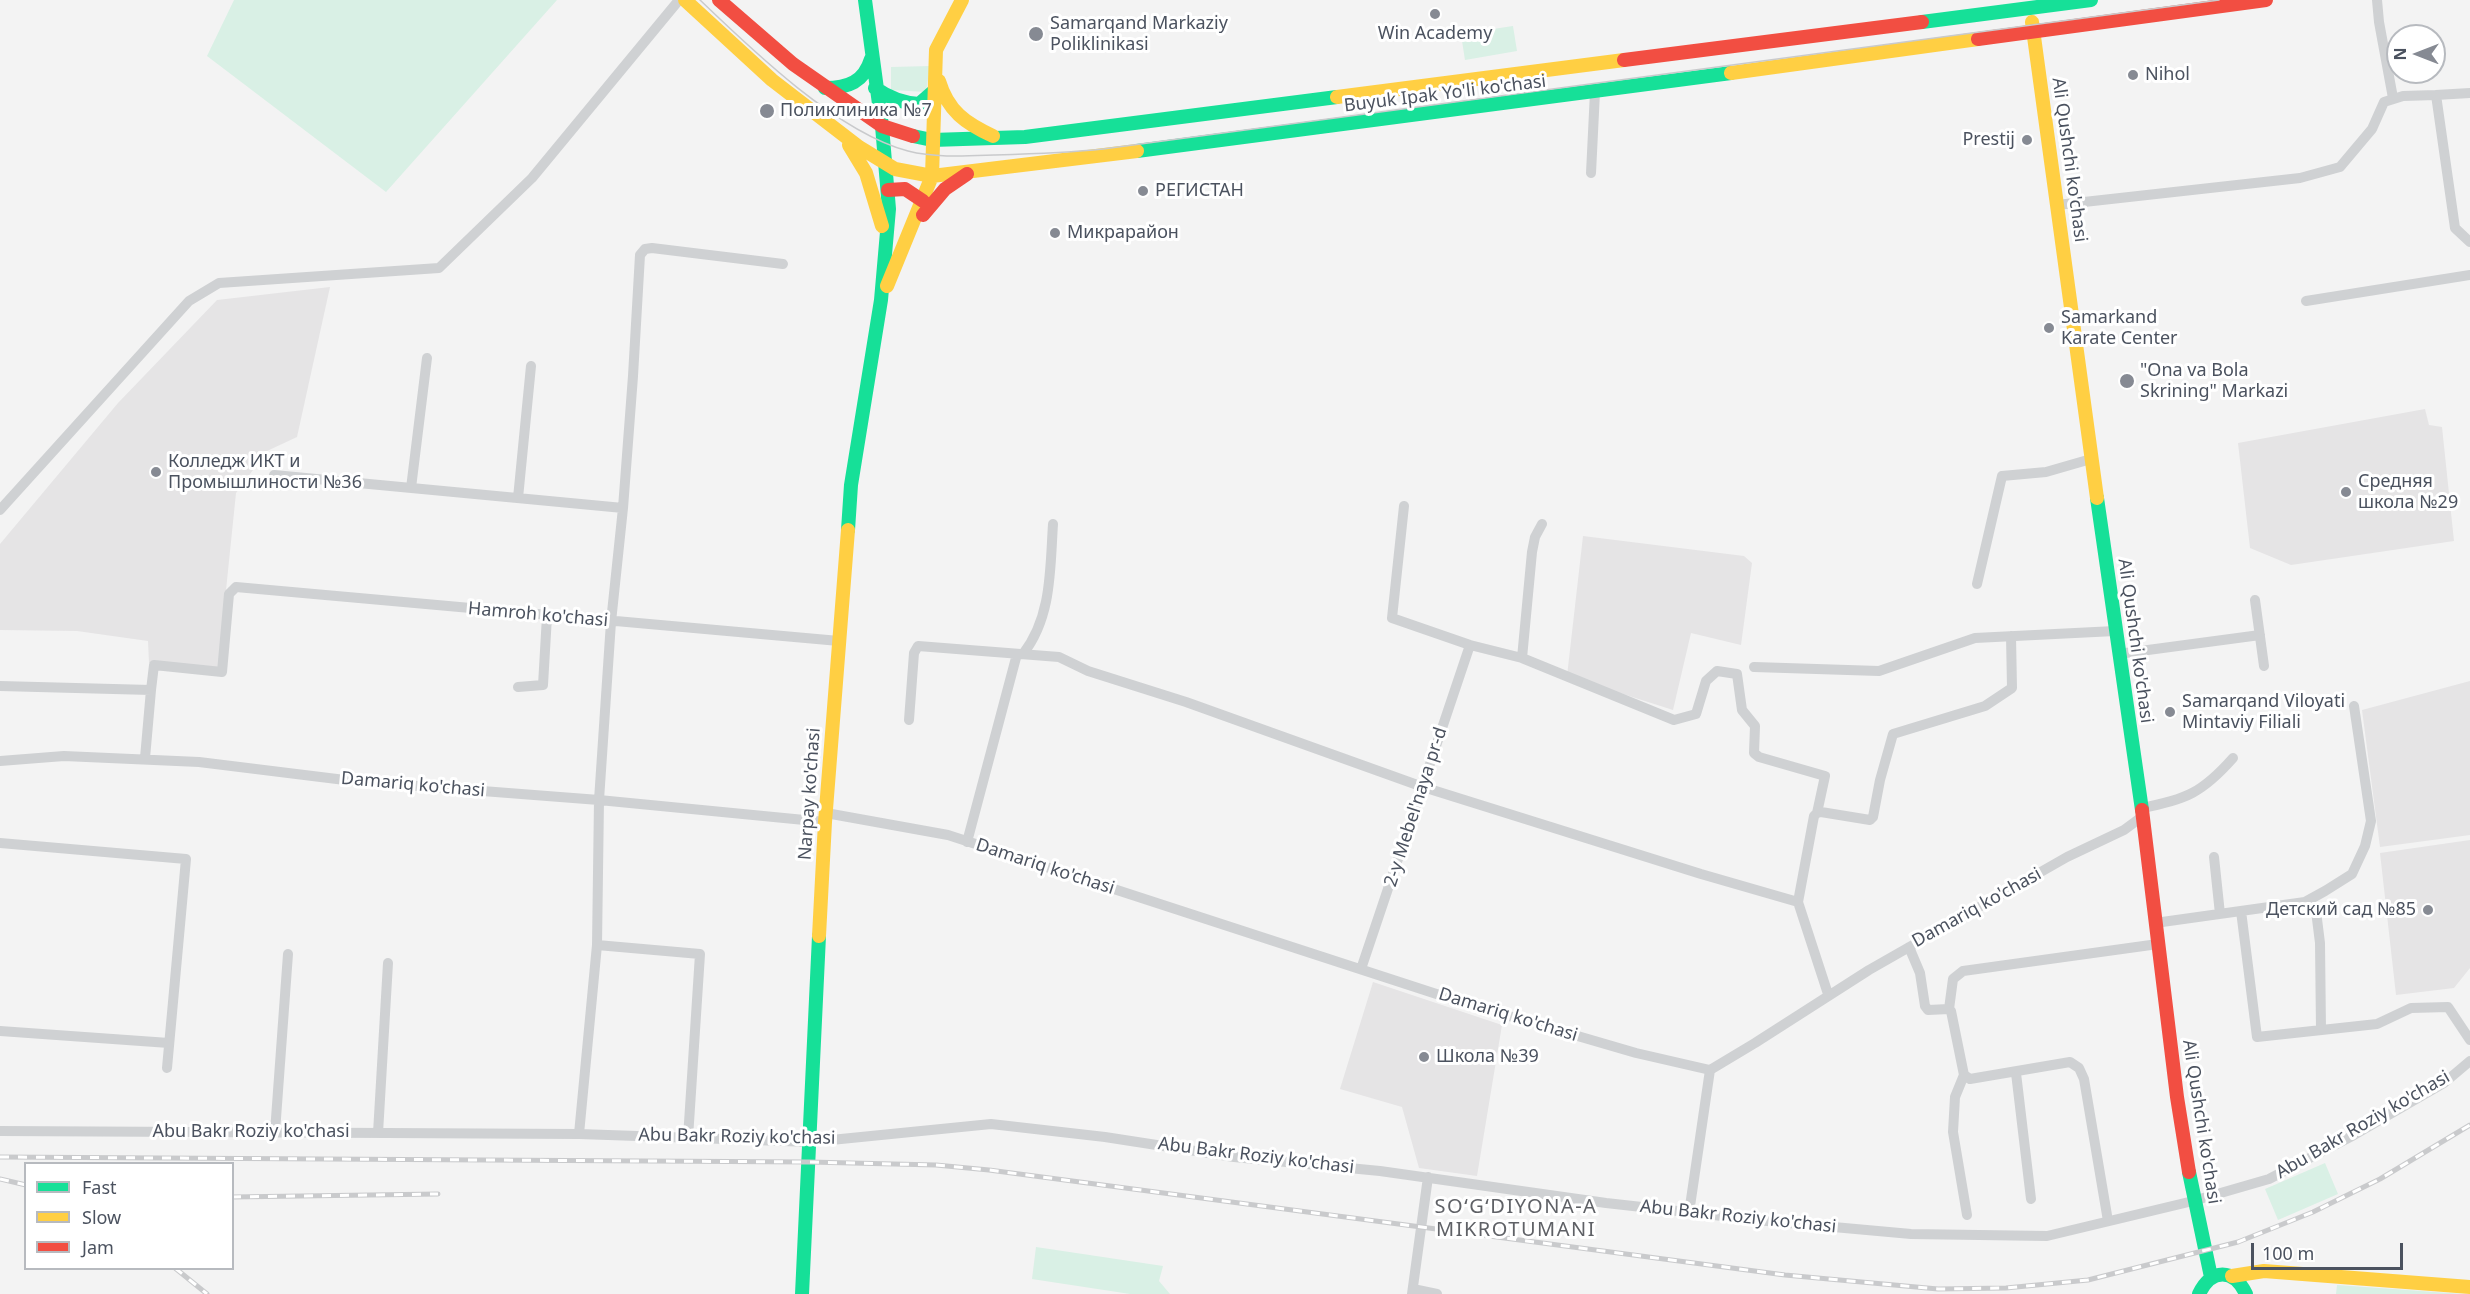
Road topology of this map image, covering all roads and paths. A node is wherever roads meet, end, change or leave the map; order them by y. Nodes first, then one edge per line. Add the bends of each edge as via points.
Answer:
1 (679, 0) edge
2 (685, 0) edge
3 (719, 0) edge
4 (865, 0) edge
5 (962, 0) edge
6 (2091, 0) edge
7 (2266, 0) edge
8 (2377, 0) edge
9 (2030, 9) junction
10 (2032, 31) junction
11 (872, 52) junction
12 (935, 67) junction
13 (875, 87) junction
14 (825, 88) junction
15 (934, 91) junction
16 (1595, 92) junction
17 (2470, 93) edge
18 (2436, 95) junction
19 (2393, 98) junction
20 (882, 126) junction
21 (842, 134) junction
22 (997, 138) junction
23 (932, 140) junction
24 (886, 164) junction
25 (974, 171) junction
26 (1591, 173) dead end
27 (932, 176) junction
28 (888, 190) junction
29 (923, 201) junction
30 (2057, 205) junction
31 (907, 238) junction
32 (2470, 242) edge
33 (886, 246) junction
34 (783, 264) dead end
35 (2470, 276) edge
36 (881, 300) junction
37 (2306, 301) dead end
38 (427, 358) dead end
39 (531, 366) dead end
40 (2091, 459) junction
41 (274, 475) dead end
42 (411, 488) junction
43 (518, 498) junction
44 (1404, 506) dead end
45 (623, 508) junction
46 (0, 510) edge
47 (1053, 524) dead end
48 (1542, 524) dead end
49 (1977, 584) dead end
50 (2255, 600) dead end
51 (547, 616) junction
52 (610, 622) junction
53 (2115, 631) junction
54 (2260, 635) junction
55 (2011, 636) junction
56 (839, 641) junction
57 (1470, 645) junction
58 (1020, 654) junction
59 (2118, 654) junction
60 (1522, 658) junction
61 (2264, 666) dead end
62 (1754, 667) dead end
63 (0, 686) edge
64 (518, 687) dead end
65 (151, 690) junction
66 (2354, 706) dead end
67 (909, 720) dead end
68 (145, 758) junction
69 (2233, 758) dead end
70 (0, 761) edge
71 (1423, 787) junction
72 (599, 800) junction
73 (2142, 812) junction
74 (1817, 813) junction
75 (826, 818) junction
76 (967, 842) junction
77 (0, 843) edge
78 (2214, 857) dead end
79 (1798, 902) junction
80 (2305, 902) junction
81 (2241, 911) junction
82 (2220, 914) junction
83 (2155, 923) junction
84 (2158, 944) junction
85 (597, 945) junction
86 (1909, 947) junction
87 (288, 954) dead end
88 (388, 963) dead end
89 (1361, 969) junction
90 (1828, 994) junction
91 (1949, 1009) junction
92 (2321, 1030) junction
93 (0, 1031) edge
94 (2470, 1040) edge
95 (169, 1043) junction
96 (2470, 1061) edge
97 (167, 1068) dead end
98 (1710, 1070) junction
99 (2016, 1073) junction
100 (1964, 1075) junction
101 (0, 1131) edge
102 (275, 1132) junction
103 (378, 1133) junction
104 (579, 1134) junction
105 (688, 1138) junction
106 (811, 1142) junction
107 (1428, 1178) junction
108 (2031, 1199) dead end
109 (2193, 1201) junction
110 (1689, 1213) junction
111 (1967, 1215) dead end
112 (2108, 1221) junction
113 (2264, 1271) junction
114 (2232, 1276) junction
115 (2211, 1277) junction
116 (2470, 1287) edge
117 (1413, 1292) edge
118 (802, 1294) edge
119 (1437, 1294) edge
120 (2199, 1294) edge
121 (2248, 1294) edge

1 - 46 street via 532,178 439,268 219,283 189,301
2 - 21 main road, Buyuk Ipak Yo'li ko'chasi via 772,80
3 - 14 main road, Buyuk Ipak Yo'li ko'chasi
4 - 11 main road, Narpay ko'chasi
5 - 12 main road, Narpay ko'chasi via 936,50
6 - 9 main road, Buyuk Ipak Yo'li ko'chasi
7 - 10 main road, Buyuk Ipak Yo'li ko'chasi
8 - 19 street
9 - 10 main road, Ali Qushchi ko'chasi
9 - 22 main road, Buyuk Ipak Yo'li ko'chasi
10 - 16 main road, Buyuk Ipak Yo'li ko'chasi
10 - 30 main road, Ali Qushchi ko'chasi
11 - 13 main road, Narpay ko'chasi
11 - 14 main road via 865,76 846,87
12 - 15 main road, Narpay ko'chasi
12 - 22 main road via 946,104 958,117
13 - 15 main road via 904,104 919,104
13 - 20 main road, Narpay ko'chasi
14 - 20 main road, Buyuk Ipak Yo'li ko'chasi
15 - 23 main road, Narpay ko'chasi
16 - 25 main road, Buyuk Ipak Yo'li ko'chasi
16 - 26 street
17 - 18 street
18 - 19 street
18 - 32 street via 2455,228
19 - 30 street via 2384,102 2372,129 2340,166 2300,178
20 - 23 main road, Buyuk Ipak Yo'li ko'chasi
20 - 24 main road, Narpay ko'chasi
21 - 24 main road, Buyuk Ipak Yo'li ko'chasi
21 - 33 main road via 866,173
22 - 23 main road, Buyuk Ipak Yo'li ko'chasi
23 - 27 main road, Narpay ko'chasi
24 - 27 main road, Buyuk Ipak Yo'li ko'chasi
24 - 28 main road, Narpay ko'chasi
25 - 27 main road, Buyuk Ipak Yo'li ko'chasi
25 - 31 main road via 939,195
27 - 29 main road, Narpay ko'chasi
28 - 29 main road via 905,189
28 - 33 main road, Narpay ko'chasi
29 - 31 main road, Narpay ko'chasi
30 - 40 main road, Ali Qushchi ko'chasi
31 - 36 main road, Narpay ko'chasi
33 - 36 main road, Narpay ko'chasi
34 - 45 street via 652,248 640,255
35 - 37 street
36 - 56 main road, Narpay ko'chasi via 851,485
38 - 42 street
39 - 43 street
40 - 49 street via 2046,472 2002,476
40 - 53 main road, Ali Qushchi ko'chasi
41 - 42 street
42 - 43 street
43 - 45 street
44 - 57 street via 1392,618
45 - 52 street
47 - 58 street via 1042,622 1035,639
48 - 60 street via 1532,552
50 - 54 street
51 - 52 street, Hamroh ko'chasi
51 - 64 street via 543,685
51 - 65 street, Hamroh ko'chasi via 236,587 229,594 222,672 154,665
52 - 56 street, Hamroh ko'chasi
52 - 72 street
53 - 55 street
53 - 59 main road, Ali Qushchi ko'chasi
54 - 59 street
54 - 61 street
55 - 62 street via 1975,638 1879,671
55 - 74 street via 2012,688 1985,706 1893,734 1874,817 1870,820
56 - 75 main road, Narpay ko'chasi
57 - 60 street
57 - 71 street, 2-y Mebel'naya pr-d
58 - 67 street via 918,646 914,653
58 - 71 street via 1059,657 1088,671
58 - 76 street
59 - 73 main road, Ali Qushchi ko'chasi
60 - 74 street via 1674,720 1696,714 1707,681 1717,670 1737,674 1742,710 1755,726 1754,753 1825,776
63 - 65 street
65 - 68 street
66 - 80 street via 2371,821 2365,846 2352,873
68 - 70 street, Damariq ko'chasi via 64,756
68 - 72 street, Damariq ko'chasi via 353,782
69 - 73 street via 2207,785 2181,800
71 - 79 street
71 - 89 street, 2-y Mebel'naya pr-d
72 - 75 street, Damariq ko'chasi
72 - 85 street
73 - 83 main road, Ali Qushchi ko'chasi
73 - 86 street, Damariq ko'chasi via 2124,830 2067,857
74 - 79 street
75 - 76 street, Damariq ko'chasi
75 - 106 main road, Narpay ko'chasi
76 - 89 street, Damariq ko'chasi
77 - 95 street via 186,860
78 - 82 street
79 - 90 street
80 - 81 street
80 - 92 street via 2316,911 2320,943
81 - 82 street
81 - 92 street via 2257,1037
82 - 83 street
83 - 84 main road, Ali Qushchi ko'chasi
84 - 91 street via 1963,971 1953,979
84 - 109 main road, Ali Qushchi ko'chasi
85 - 104 street
85 - 105 street via 699,954
86 - 90 street, Damariq ko'chasi
86 - 91 street via 1920,973 1925,1006 1928,1010
87 - 102 street
88 - 103 street
89 - 98 street, Damariq ko'chasi via 1636,1053
90 - 98 street, Damariq ko'chasi
91 - 100 street
92 - 94 street via 2376,1023 2410,1008 2448,1008
93 - 95 street
95 - 97 street
96 - 109 street, Abu Bakr Roziy ko'chasi via 2444,1083 2269,1179
98 - 110 street
99 - 100 street via 1971,1079
99 - 108 street
99 - 112 street via 2070,1062 2079,1068
100 - 111 street via 1955,1097 1953,1132
101 - 102 street, Abu Bakr Roziy ko'chasi
102 - 103 street, Abu Bakr Roziy ko'chasi
103 - 104 street, Abu Bakr Roziy ko'chasi
104 - 105 street, Abu Bakr Roziy ko'chasi
105 - 106 street, Abu Bakr Roziy ko'chasi
106 - 107 street, Abu Bakr Roziy ko'chasi via 991,1124
106 - 118 main road, Narpay ko'chasi
107 - 110 street, Abu Bakr Roziy ko'chasi
107 - 117 street
109 - 112 street, Abu Bakr Roziy ko'chasi
109 - 115 main road, Ali Qushchi ko'chasi
110 - 112 street, Abu Bakr Roziy ko'chasi via 1911,1234 2047,1236
113 - 114 main road
113 - 116 main road
113 - 121 main road via 2251,1284
114 - 115 main road
114 - 121 main road
115 - 120 main road
117 - 119 street

